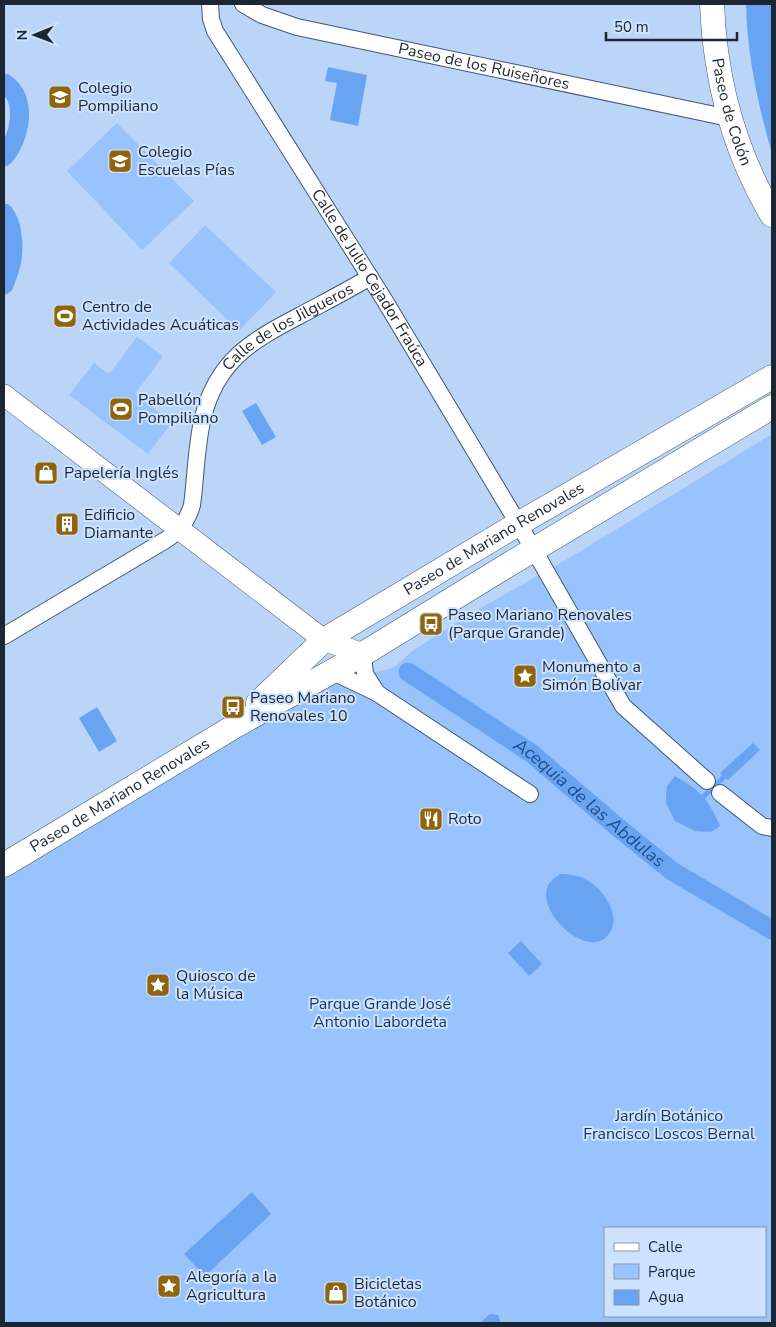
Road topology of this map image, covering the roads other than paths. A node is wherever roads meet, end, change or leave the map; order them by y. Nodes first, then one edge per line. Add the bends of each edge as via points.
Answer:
1 (210, 4) edge
2 (243, 4) edge
3 (712, 4) edge
4 (729, 118) junction
5 (772, 215) edge
6 (370, 278) junction
7 (772, 377) edge
8 (4, 395) edge
9 (772, 407) edge
10 (518, 524) junction
11 (180, 530) junction
12 (534, 550) junction
13 (4, 636) edge
14 (324, 640) junction
15 (363, 654) junction
16 (333, 672) junction
17 (377, 693) junction
18 (235, 726) junction
19 (707, 782) dead end
20 (530, 794) dead end
21 (720, 794) dead end
22 (772, 828) edge
23 (4, 865) edge

1 - 6 street, Calle de Julio Cejador Fraúca via 215,31
2 - 4 street, Paseo de los Ruiseñores via 262,15 297,27
3 - 4 main road, Paseo de Colón via 716,50
4 - 5 main road, Paseo de Colón
6 - 10 street, Calle de Julio Cejador Fraúca
6 - 11 street, Calle de los Jilgueros via 262,336 229,364 209,398 203,419 192,505
7 - 10 main road, Paseo de Mariano Renovales
8 - 11 street
9 - 12 main road, Paseo de Mariano Renovales
10 - 12 street, Calle de Julio Cejador Fraúca
10 - 14 main road, Paseo de Mariano Renovales
11 - 13 street
11 - 14 street
12 - 15 main road, Paseo de Mariano Renovales
12 - 19 street, Calle de Julio Cejador Fraúca via 623,706
14 - 15 street
14 - 18 main road, Paseo de Mariano Renovales
15 - 16 main road, Paseo de Mariano Renovales
15 - 17 street via 365,674
16 - 17 street
16 - 18 main road, Paseo de Mariano Renovales
17 - 20 street
18 - 23 main road, Paseo de Mariano Renovales
21 - 22 street via 762,826

